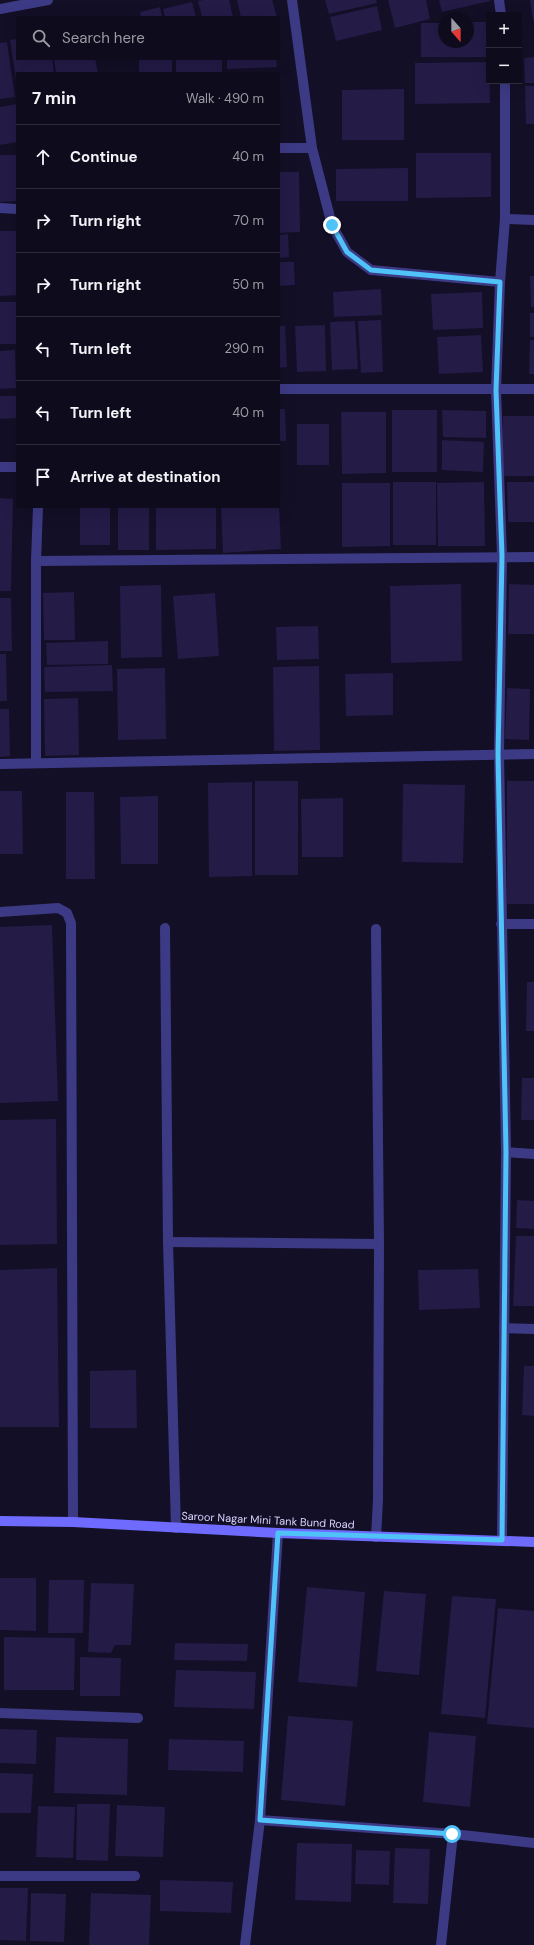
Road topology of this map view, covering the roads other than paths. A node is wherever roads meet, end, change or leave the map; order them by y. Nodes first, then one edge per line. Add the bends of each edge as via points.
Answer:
1 (48, 0) edge
2 (292, 0) edge
3 (499, 0) edge
4 (0, 9) edge
5 (501, 12) edge
6 (505, 84) edge
7 (280, 148) edge
8 (312, 148) junction
9 (0, 208) edge
10 (16, 209) edge
11 (505, 219) junction
12 (534, 220) edge
13 (500, 282) junction
14 (280, 389) edge
15 (496, 390) junction
16 (534, 390) edge
17 (16, 467) edge
18 (0, 468) edge
19 (38, 508) edge
20 (502, 556) junction
21 (534, 557) edge
22 (36, 561) junction
23 (498, 754) junction
24 (534, 754) edge
25 (36, 763) junction
26 (0, 764) edge
27 (0, 912) edge
28 (501, 924) junction
29 (534, 924) edge
30 (166, 928) dead end
31 (376, 929) dead end
32 (506, 1152) junction
33 (534, 1154) edge
34 (168, 1242) junction
35 (379, 1244) junction
36 (504, 1328) junction
37 (534, 1329) edge
38 (0, 1521) edge
39 (73, 1522) junction
40 (176, 1528) junction
41 (278, 1533) junction
42 (376, 1537) junction
43 (502, 1540) junction
44 (534, 1542) edge
45 (0, 1713) edge
46 (138, 1718) dead end
47 (260, 1820) junction
48 (452, 1834) junction
49 (534, 1843) edge
50 (0, 1876) edge
51 (135, 1876) dead end
52 (245, 1945) edge
53 (441, 1945) edge

1 - 4 street
2 - 8 street
3 - 5 street
6 - 11 street
7 - 8 street
8 - 13 street via 332,225 347,252 371,270
9 - 10 street
11 - 12 street
11 - 13 street
13 - 15 street
14 - 15 street
15 - 16 street
15 - 20 street
17 - 18 street
19 - 22 street
20 - 21 street
20 - 22 street
20 - 23 street
22 - 25 street
23 - 24 street
23 - 25 street
23 - 28 street
25 - 26 street
27 - 39 street via 58,908 67,913 71,922
28 - 29 street
28 - 32 street
30 - 34 street
31 - 35 street
32 - 33 street
32 - 36 street
34 - 35 street
34 - 40 street
35 - 42 street
36 - 37 street
36 - 43 street
38 - 39 main road, Saroor Nagar Mini Tank Bund Road
39 - 40 main road, Saroor Nagar Mini Tank Bund Road
40 - 41 main road, Saroor Nagar Mini Tank Bund Road
41 - 42 main road, Saroor Nagar Mini Tank Bund Road
41 - 47 street
42 - 43 main road, Saroor Nagar Mini Tank Bund Road
43 - 44 main road, Saroor Nagar Mini Tank Bund Road
45 - 46 street
47 - 48 street
47 - 52 street
48 - 49 street
48 - 53 street
50 - 51 street

